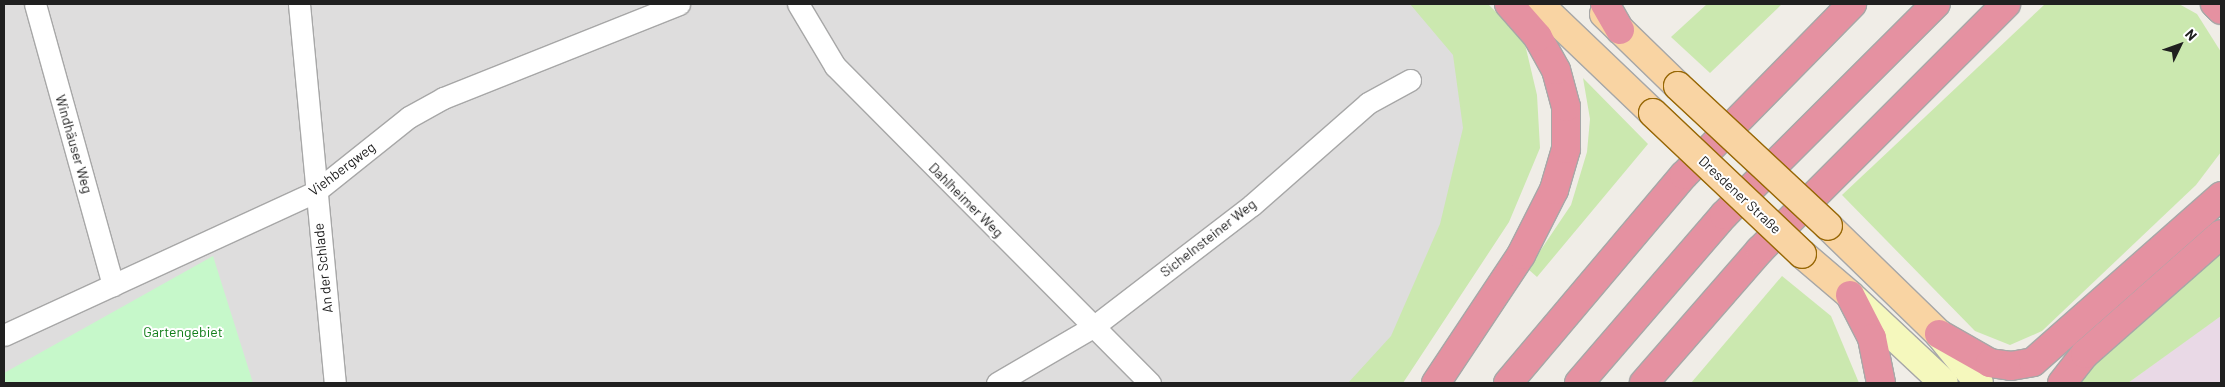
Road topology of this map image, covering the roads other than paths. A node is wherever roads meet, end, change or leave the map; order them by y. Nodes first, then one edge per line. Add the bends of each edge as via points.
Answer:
1 (35, 4) edge
2 (299, 4) edge
3 (679, 4) edge
4 (798, 4) edge
5 (1508, 4) edge
6 (1539, 4) edge
7 (1594, 4) edge
8 (1604, 4) edge
9 (1836, 4) edge
10 (1852, 4) edge
11 (1936, 4) edge
12 (2215, 4) edge
13 (2006, 5) edge
14 (2221, 10) edge
15 (1620, 30) junction
16 (1781, 72) junction
17 (1410, 80) dead end
18 (315, 192) junction
19 (2221, 196) edge
20 (2221, 234) edge
21 (113, 284) junction
22 (1850, 295) junction
23 (1093, 327) junction
24 (1939, 334) junction
25 (4, 335) edge
26 (335, 383) edge
27 (997, 383) edge
28 (1150, 383) edge
29 (1436, 383) edge
30 (1508, 383) edge
31 (1579, 383) edge
32 (1644, 383) edge
33 (1881, 383) edge
34 (1944, 383) edge
35 (1979, 383) edge
36 (2062, 383) edge

1 - 21 street, Windhäuser Weg
2 - 18 street, An der Schlade
3 - 18 street, Viehbergweg via 444,98 408,117
4 - 23 street, Dahlheimer Weg via 835,66
5 - 29 highway via 1538,37 1556,70 1566,106 1566,149 1554,190 1521,255
6 - 22 main road, Dresdener Straße, bridge via 1802,254
7 - 15 main road
8 - 15 highway
9 - 16 highway
10 - 16 highway
11 - 31 highway via 1724,215
12 - 14 highway
13 - 32 highway via 1760,250
15 - 24 main road, bridge
16 - 30 highway via 1608,261
17 - 23 street, Sichelnsteiner Weg via 1368,103 1252,205
18 - 21 street, Viehbergweg
18 - 26 street, An der Schlade
19 - 24 highway via 2033,362 2011,366 1990,363
20 - 36 highway via 2085,354
21 - 25 street, Viehbergweg
22 - 33 highway via 1872,338
22 - 34 main road, Dresdener Straße
23 - 27 street, Sichelnsteiner Weg
23 - 28 street, Dahlheimer Weg
24 - 35 main road

